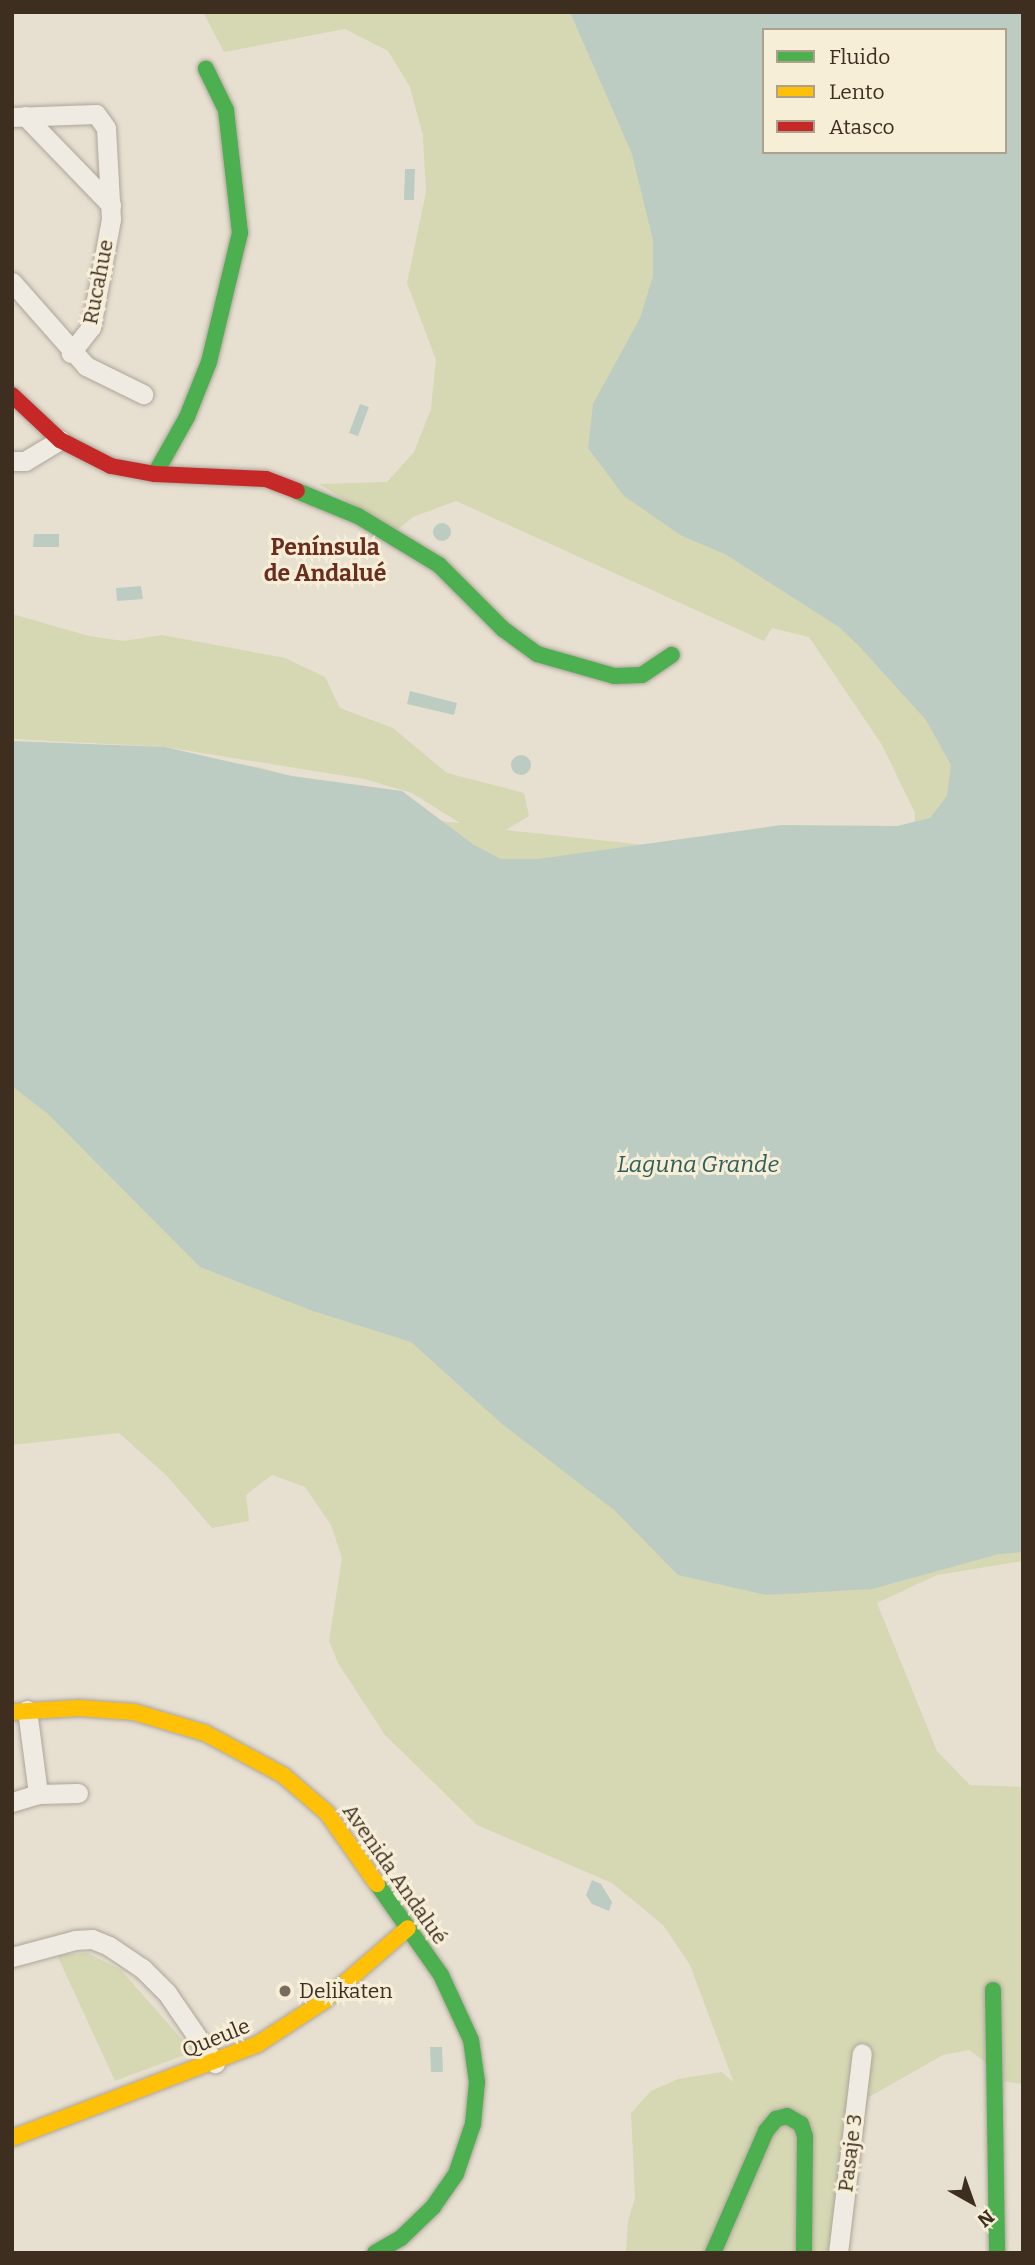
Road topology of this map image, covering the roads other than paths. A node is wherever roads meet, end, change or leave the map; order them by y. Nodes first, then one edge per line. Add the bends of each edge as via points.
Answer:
1 (206, 69) dead end
2 (19, 117) edge
3 (111, 205) junction
4 (12, 282) edge
5 (71, 353) junction
6 (143, 394) dead end
7 (12, 395) edge
8 (60, 440) junction
9 (12, 461) edge
10 (155, 474) junction
11 (672, 655) dead end
12 (20, 1711) edge
13 (78, 1793) dead end
14 (38, 1794) junction
15 (12, 1802) edge
16 (408, 1928) junction
17 (12, 1957) edge
18 (993, 1990) dead end
19 (862, 2053) dead end
20 (215, 2063) junction
21 (12, 2138) edge
22 (375, 2253) edge
23 (713, 2253) edge
24 (804, 2253) edge
25 (838, 2253) edge
26 (997, 2253) edge

1 - 10 street via 226,110 240,233 209,362 187,417
2 - 3 street, Rucahue
2 - 3 street, Rucahue via 101,117 106,128
3 - 5 street, Rucahue via 91,327
4 - 5 street, Rucahue
5 - 6 street, Rucahue via 104,377
7 - 8 street
8 - 9 street via 25,461
8 - 10 street via 111,466
10 - 11 street via 266,479 358,516 439,565 503,629 537,654 572,667 614,676 642,675
12 - 14 street
12 - 16 street, Avenida Andalué via 134,1712 205,1733 266,1764 299,1786 327,1813
13 - 14 street
14 - 15 street
16 - 20 street, Queule via 303,2017
16 - 22 street, Avenida Andalué via 464,2019 475,2061 476,2103 469,2141 447,2189 418,2223
17 - 20 street via 75,1940 92,1939 109,1946 142,1968 167,1993
18 - 26 street
19 - 25 street, Pasaje 3
20 - 21 street, Queule
23 - 24 street via 765,2131 787,2116 801,2124 805,2136

